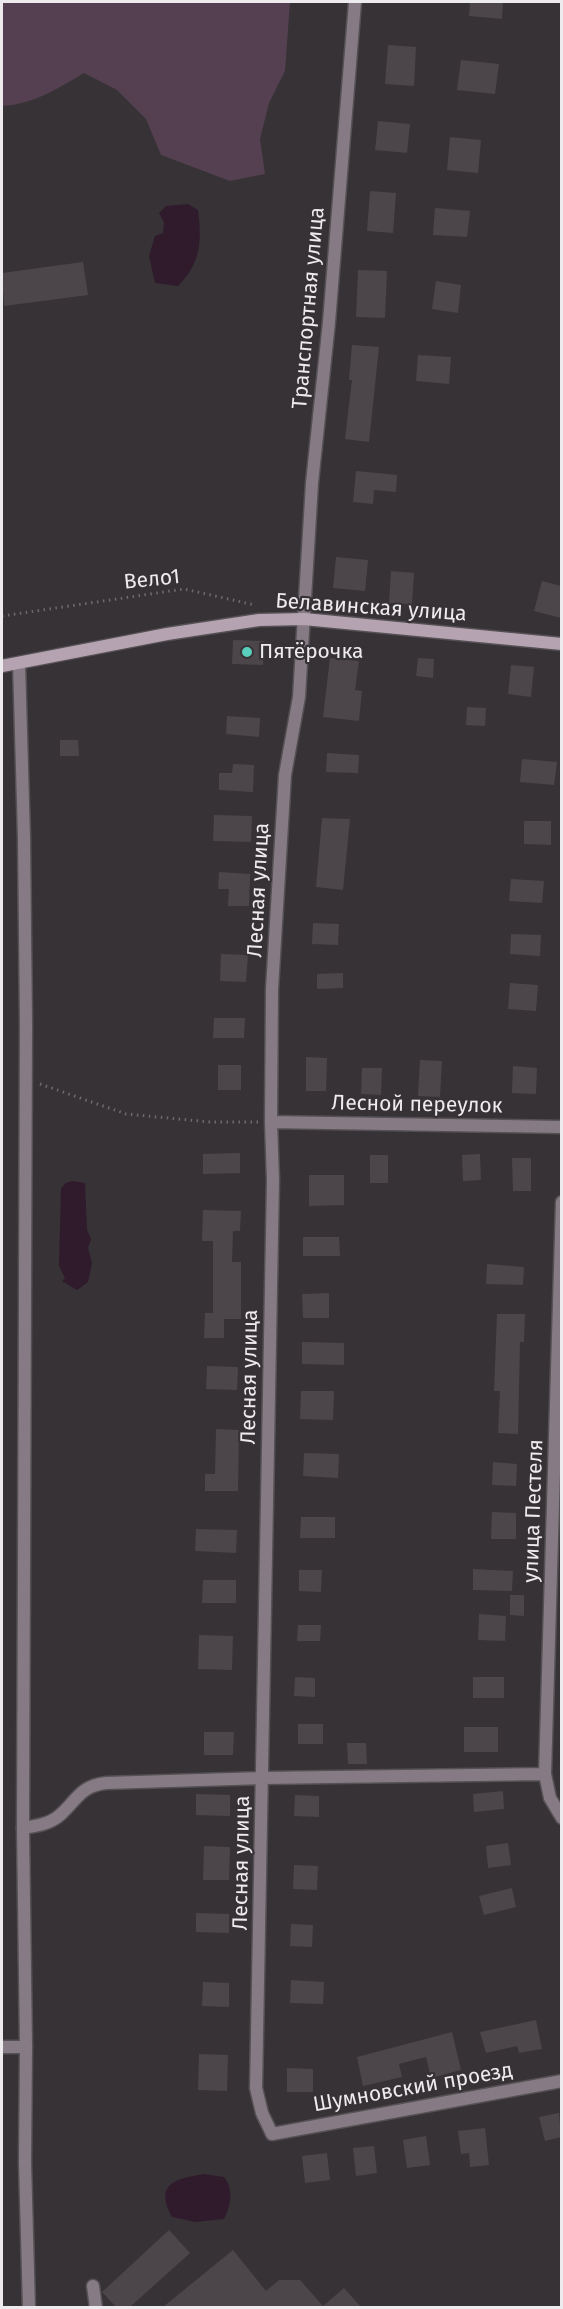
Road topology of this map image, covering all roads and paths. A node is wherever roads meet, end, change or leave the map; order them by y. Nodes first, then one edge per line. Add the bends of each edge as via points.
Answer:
1 (355, 2) edge
2 (262, 607) dead end
3 (2, 615) edge
4 (304, 619) junction
5 (561, 645) edge
6 (19, 663) junction
7 (2, 666) edge
8 (24, 1078) junction
9 (271, 1122) junction
10 (561, 1126) edge
11 (561, 1202) edge
12 (559, 1394) edge
13 (545, 1774) junction
14 (263, 1778) junction
15 (561, 1818) edge
16 (23, 1828) junction
17 (2, 2047) edge
18 (26, 2047) junction
19 (561, 2081) edge
20 (272, 2134) joint
21 (93, 2286) dead end
22 (29, 2307) edge
23 (96, 2307) edge

1 - 4 street, Транспортная улица via 312,483
2 - 3 path, Вело1 via 184,589
4 - 5 main road, Белавинская улица
4 - 6 main road, Белавинская улица via 235,623
4 - 9 street, Лесная улица via 299,697 285,775 272,989
6 - 7 main road, Белавинская улица
6 - 8 street
8 - 9 path via 126,1114 210,1122
8 - 16 street
9 - 10 street, Лесной переулок
9 - 14 street, Лесная улица
11 - 12 street, улица Пестеля
12 - 13 street, улица Пестеля
13 - 14 street
13 - 15 street, улица Пестеля via 550,1798
14 - 16 street via 93,1785 58,1817
14 - 20 street, Лесная улица via 256,2088
16 - 18 street
17 - 18 street
18 - 22 street
19 - 20 street, Шумновский проезд
21 - 23 street

